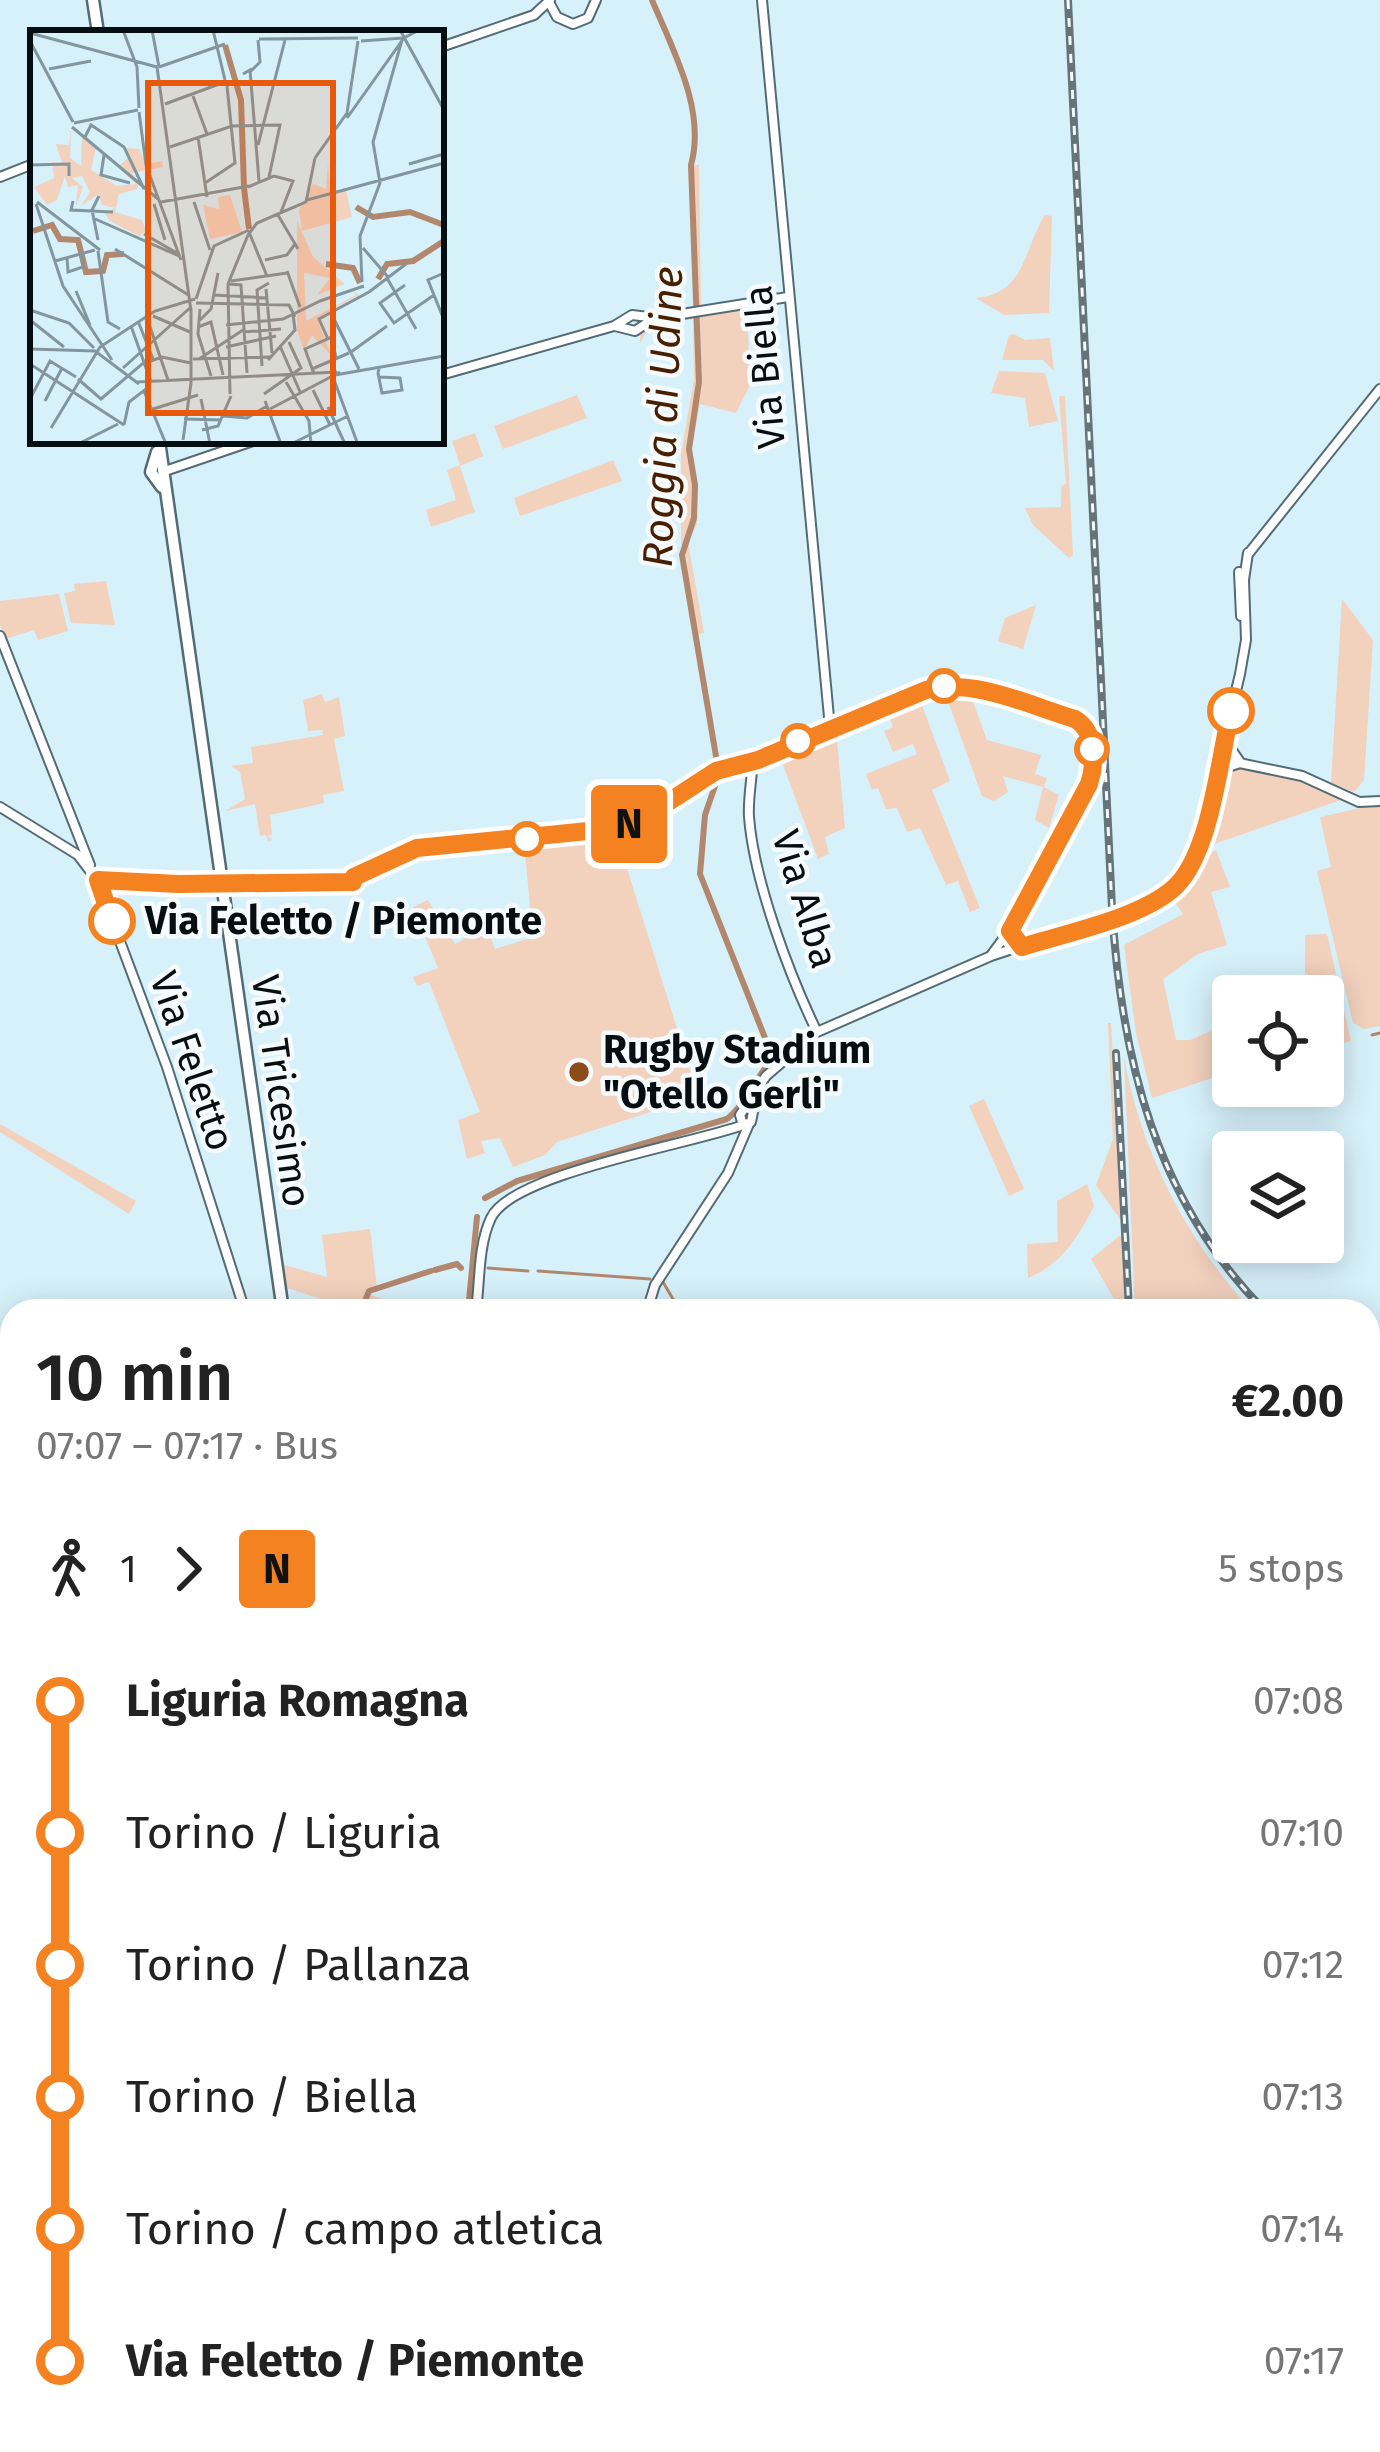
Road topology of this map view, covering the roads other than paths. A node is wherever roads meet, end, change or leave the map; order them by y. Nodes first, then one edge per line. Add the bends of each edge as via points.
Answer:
1 (94, 0) edge
2 (550, 0) edge
3 (596, 0) edge
4 (762, 0) edge
5 (534, 15) junction
6 (557, 17) junction
7 (98, 30) edge
8 (444, 46) edge
9 (30, 164) edge
10 (0, 177) edge
11 (788, 297) junction
12 (444, 374) edge
13 (1380, 389) edge
14 (158, 444) edge
15 (244, 444) edge
16 (161, 471) junction
17 (0, 636) edge
18 (830, 728) junction
19 (1226, 730) junction
20 (1220, 759) junction
21 (1241, 763) junction
22 (1214, 781) junction
23 (1377, 801) edge
24 (0, 807) edge
25 (82, 844) junction
26 (73, 851) junction
27 (90, 866) junction
28 (1010, 931) junction
29 (1022, 947) junction
30 (991, 956) junction
31 (818, 1032) junction
32 (745, 1120) junction
33 (241, 1299) edge
34 (281, 1299) edge
35 (478, 1299) edge
36 (651, 1299) edge

1 - 7 main road
2 - 5 main road
2 - 6 main road
3 - 6 main road via 581,22
4 - 11 main road, Via Biella
5 - 6 main road
5 - 8 main road
9 - 10 main road
11 - 12 main road via 614,326
11 - 18 main road, Via Biella
13 - 19 main road via 1248,553 1244,654
14 - 16 main road, Via Tricesimo
15 - 16 main road
16 - 34 main road, Via Tricesimo
17 - 25 main road
18 - 28 main road via 926,690 969,687 1083,723 1093,774
18 - 31 main road, Via Alba via 768,753 757,766 750,826 763,886
19 - 20 main road
19 - 21 main road
20 - 21 main road
20 - 22 main road
21 - 22 main road
21 - 23 main road
22 - 29 main road via 1197,852 1173,888 1141,907
24 - 26 main road, Via Feletto
25 - 26 main road
25 - 27 main road
26 - 27 main road, Via Feletto
27 - 33 main road, Via Feletto
28 - 29 main road
28 - 30 main road
29 - 30 main road
30 - 31 main road
31 - 32 main road via 783,1058
32 - 35 main road via 508,1199 492,1216
32 - 36 main road via 728,1173

